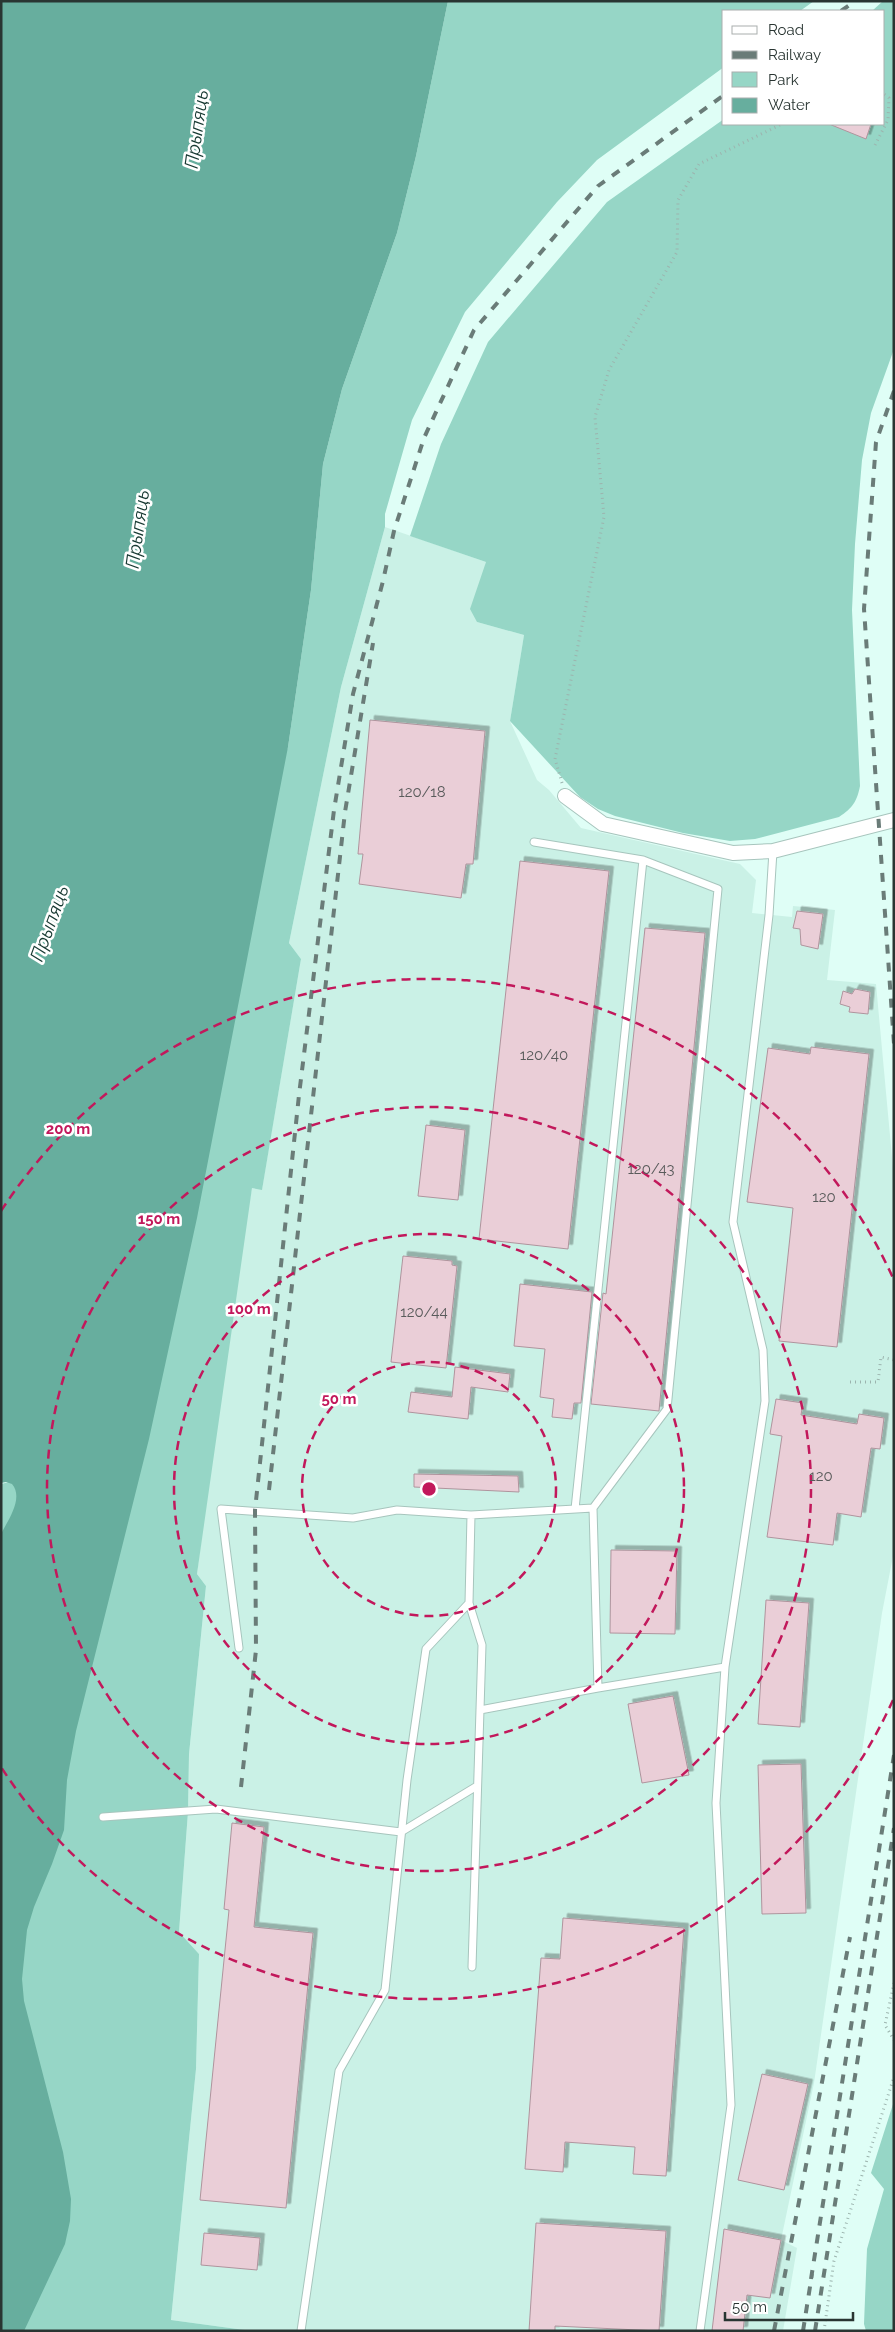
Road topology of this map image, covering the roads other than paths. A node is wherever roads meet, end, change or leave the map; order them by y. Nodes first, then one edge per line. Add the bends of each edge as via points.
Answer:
1 (565, 796) road end
2 (894, 820) edge
3 (534, 842) dead end
4 (773, 851) junction
5 (643, 860) junction
6 (593, 1508) junction
7 (575, 1509) junction
8 (471, 1515) junction
9 (469, 1602) junction
10 (238, 1648) dead end
11 (725, 1667) junction
12 (598, 1688) junction
13 (480, 1710) junction
14 (478, 1786) junction
15 (103, 1817) dead end
16 (401, 1832) junction
17 (472, 1967) dead end
18 (301, 2331) edge
19 (700, 2331) edge

1 - 4 street via 603,824 733,853
2 - 4 street
3 - 5 lane
4 - 11 lane via 769,915 732,1222 763,1350 765,1401
5 - 6 lane via 718,889 668,1409
5 - 7 lane
6 - 7 lane
6 - 12 lane
7 - 8 lane
8 - 9 lane
8 - 10 lane via 398,1510 353,1518 221,1509
9 - 13 lane via 482,1645
9 - 16 lane via 426,1649
11 - 12 lane
11 - 19 lane via 716,1803 731,2105
12 - 13 lane
13 - 14 lane
14 - 16 lane
14 - 17 lane
15 - 16 lane via 216,1809
16 - 18 lane via 385,1990 339,2071

